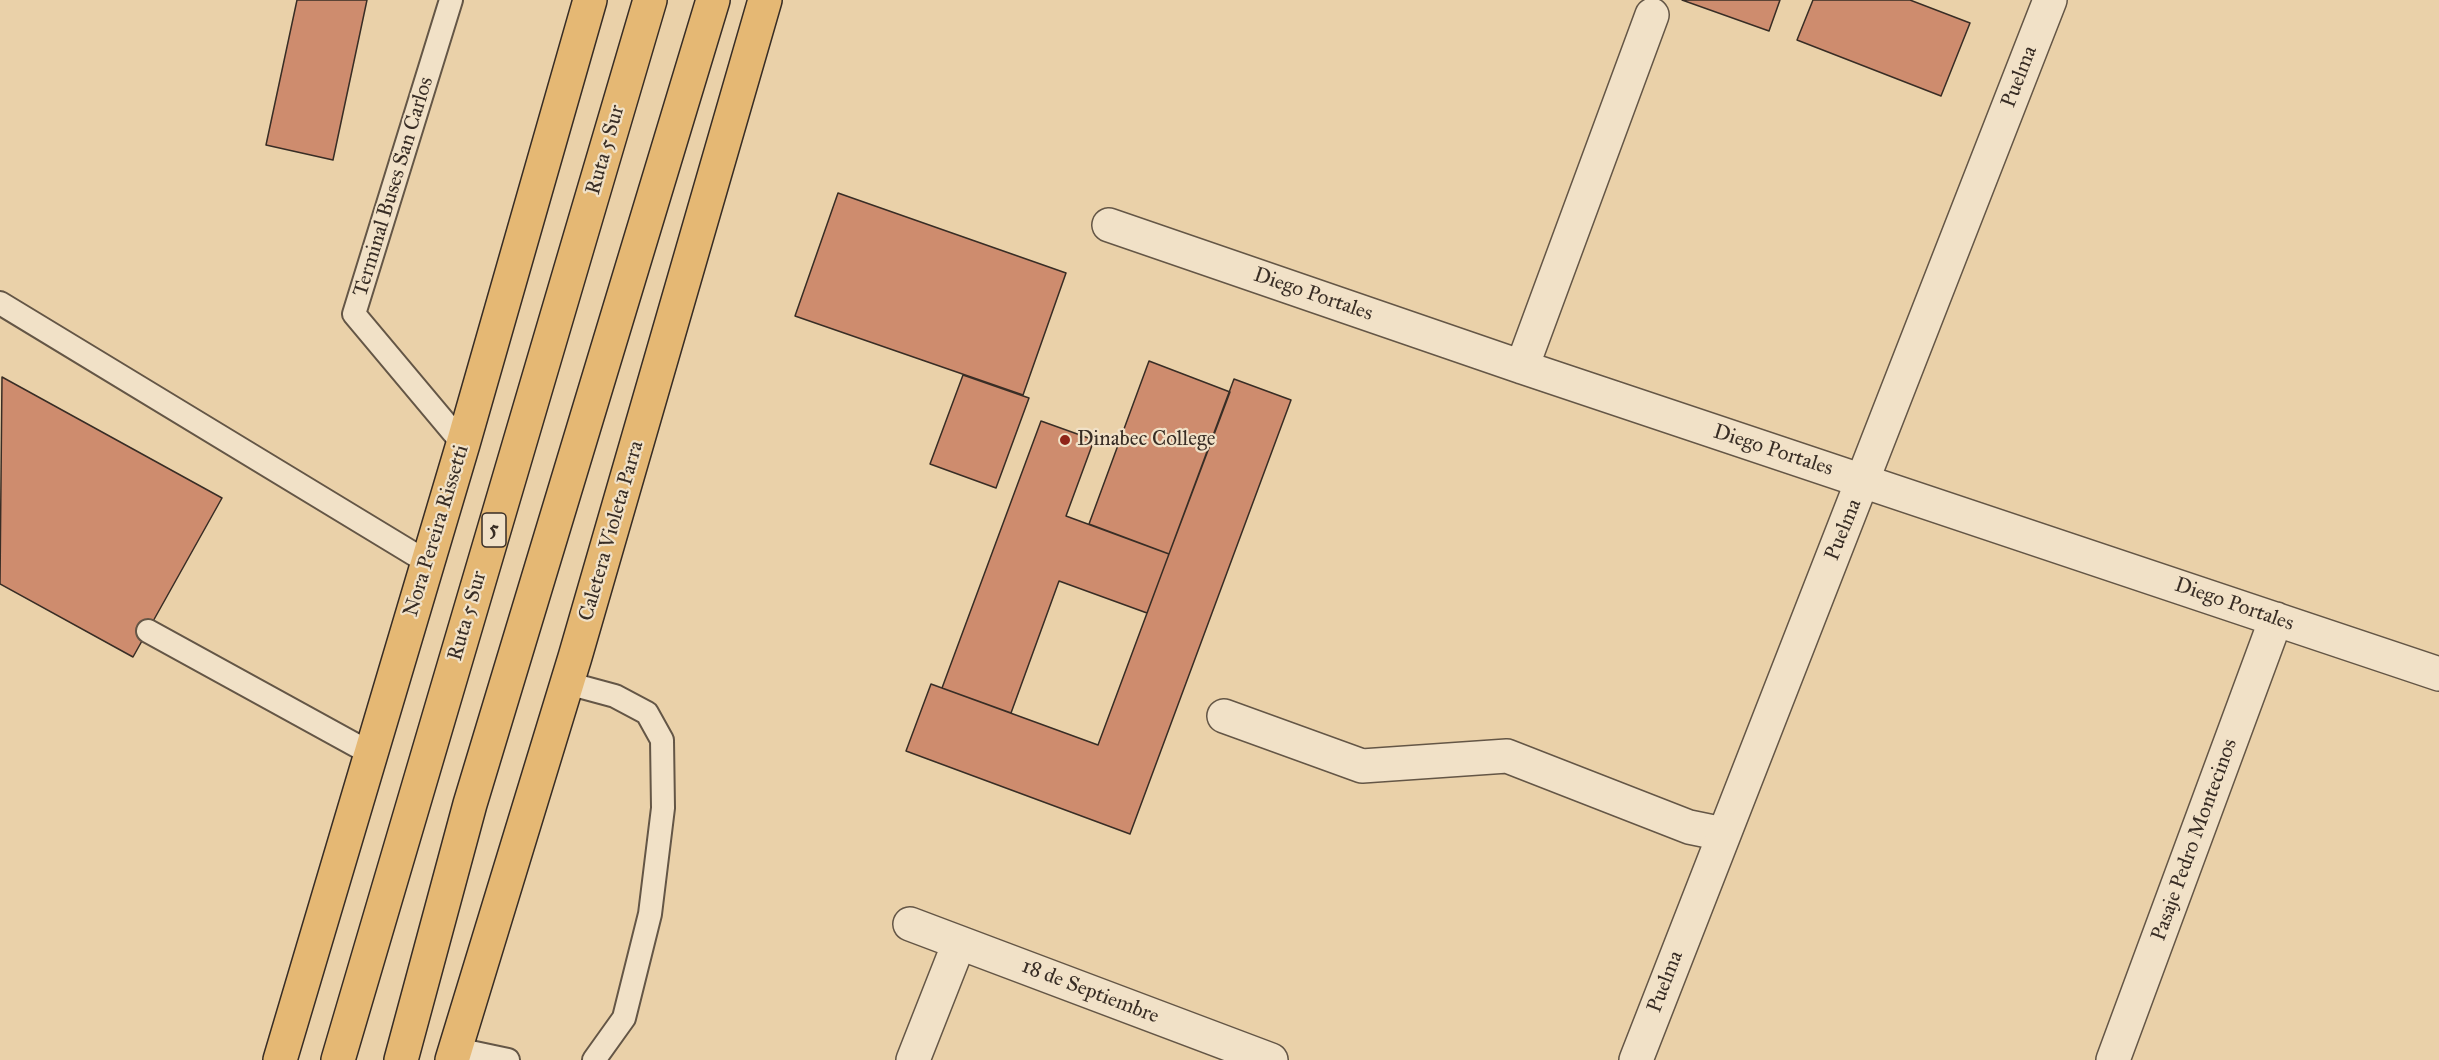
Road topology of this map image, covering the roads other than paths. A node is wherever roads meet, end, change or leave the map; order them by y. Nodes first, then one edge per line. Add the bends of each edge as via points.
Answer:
1 (451, 0) edge
2 (590, 0) edge
3 (650, 0) edge
4 (713, 0) edge
5 (765, 0) edge
6 (2050, 0) edge
7 (1652, 15) dead end
8 (1109, 225) dead end
9 (0, 303) edge
10 (1522, 367) junction
11 (463, 444) junction
12 (1863, 481) junction
13 (427, 562) junction
14 (2276, 619) junction
15 (148, 631) dead end
16 (2439, 674) edge
17 (567, 683) junction
18 (1224, 716) dead end
19 (370, 753) junction
20 (1723, 834) junction
21 (910, 924) dead end
22 (959, 943) junction
23 (454, 1055) edge
24 (280, 1060) edge
25 (338, 1060) edge
26 (401, 1060) edge
27 (508, 1060) edge
28 (594, 1060) edge
29 (913, 1060) edge
30 (1271, 1060) edge
31 (1636, 1060) edge
32 (2113, 1060) edge

1 - 11 lane, Terminal Buses San Carlos via 354,314
2 - 11 main road, Nora Pereira Rissetti
3 - 25 main road, Ruta 5 Sur / 5
4 - 26 main road via 470,804
5 - 17 main road, Caletera Violeta Parra
6 - 12 street, Puelma
7 - 10 street
8 - 10 street, Diego Portales
9 - 13 lane
10 - 12 street, Diego Portales
11 - 13 main road, Nora Pereira Rissetti
12 - 14 street, Diego Portales
12 - 20 street, Puelma
13 - 19 main road, Nora Pereira Rissetti
14 - 16 street, Diego Portales
14 - 32 street, Pasaje Pedro Montecinos
15 - 19 lane
17 - 23 main road, Caletera Violeta Parra
17 - 28 lane via 615,696 647,713 662,740 663,808 650,914 624,1018
18 - 20 street via 1362,766 1507,756 1689,827
19 - 24 main road, Nora Pereira Rissetti
20 - 31 street, Puelma
21 - 22 street, 18 de Septiembre
22 - 29 street
22 - 30 street, 18 de Septiembre
23 - 27 lane

